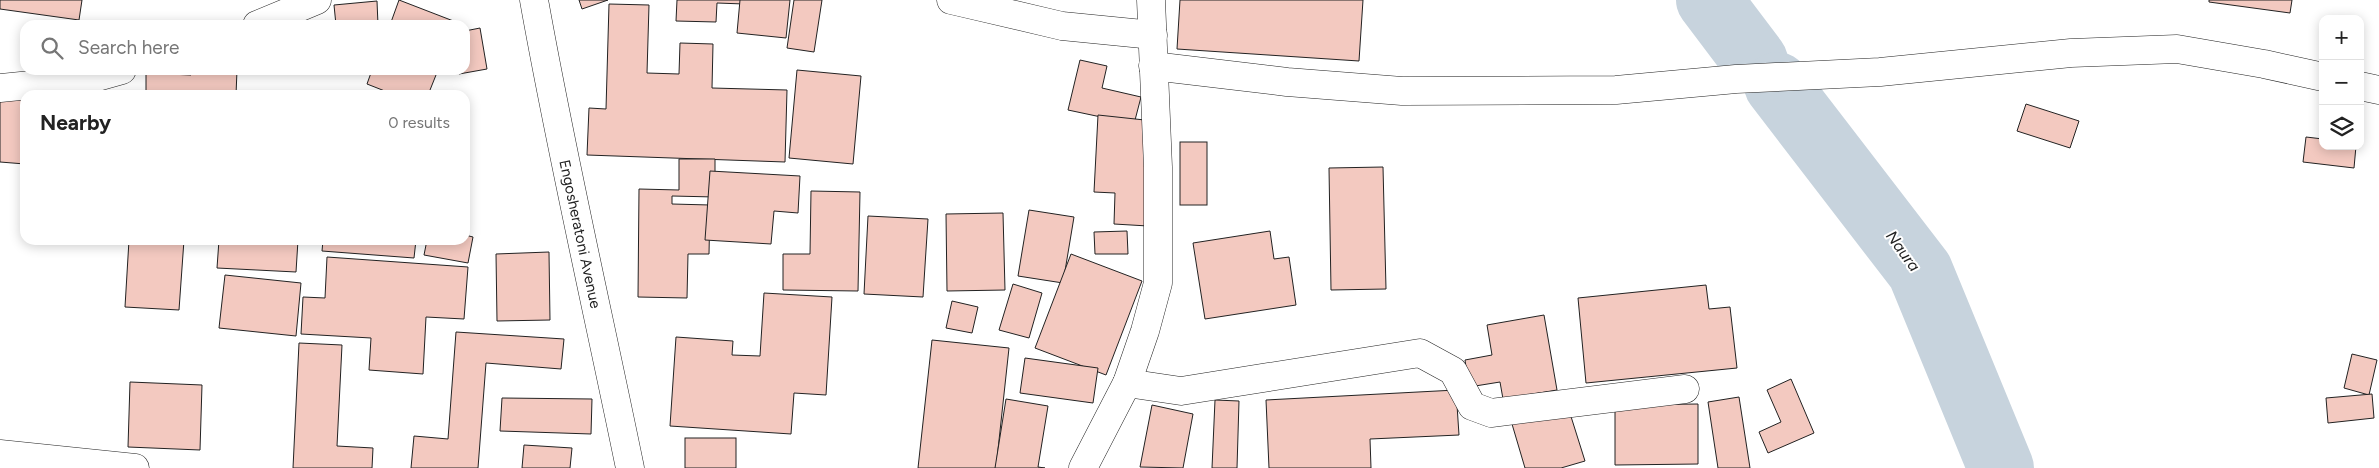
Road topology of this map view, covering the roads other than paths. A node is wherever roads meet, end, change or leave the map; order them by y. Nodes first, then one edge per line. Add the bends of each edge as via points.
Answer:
1 (317, 0) edge
2 (534, 0) edge
3 (951, 0) edge
4 (1151, 0) edge
5 (269, 20) edge
6 (1153, 35) junction
7 (1154, 66) junction
8 (104, 75) edge
9 (2319, 76) edge
10 (2364, 87) edge
11 (0, 88) edge
12 (2379, 90) edge
13 (1127, 383) junction
14 (1686, 389) dead end
15 (0, 454) edge
16 (134, 468) edge
17 (630, 468) edge
18 (1083, 468) edge

1 - 5 street
2 - 17 street, Engosheratoni Avenue via 560,142
3 - 6 street via 1062,26
4 - 6 street
6 - 7 street
7 - 9 street via 1287,82 1402,91 1616,90 1880,72 2071,53 2178,49
7 - 13 street via 1158,284
8 - 11 street
10 - 12 street
13 - 14 street via 1181,391 1420,353 1453,371 1472,406 1491,413
13 - 18 street
15 - 16 street

